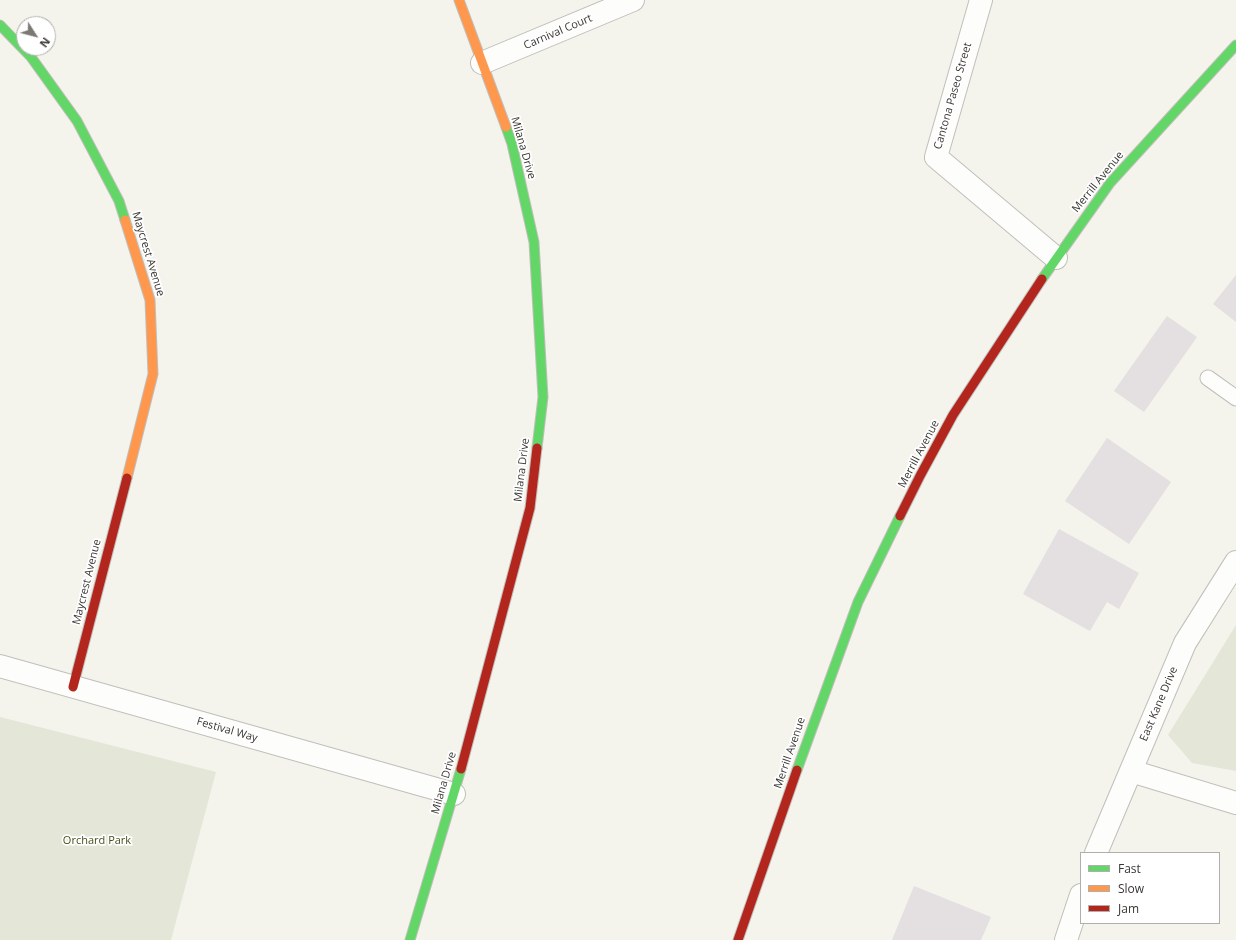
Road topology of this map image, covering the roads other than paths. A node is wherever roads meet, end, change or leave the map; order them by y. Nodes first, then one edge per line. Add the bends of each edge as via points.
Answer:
1 (459, 0) edge
2 (633, 0) edge
3 (981, 0) edge
4 (0, 25) edge
5 (1236, 44) edge
6 (482, 63) junction
7 (1056, 258) junction
8 (1208, 378) dead end
9 (1236, 398) edge
10 (1236, 562) edge
11 (0, 666) edge
12 (73, 687) junction
13 (1131, 771) junction
14 (454, 794) junction
15 (1236, 802) edge
16 (1096, 852) edge
17 (1080, 898) edge
18 (410, 940) edge
19 (738, 940) edge
20 (1066, 940) edge

1 - 6 street, Milana Drive
2 - 6 street, Carnival Court
3 - 7 street, Cantona Paseo Street via 936,157
4 - 12 street, Maycrest Avenue via 31,57 77,121 119,201 150,300 153,374
5 - 7 street, Merrill Avenue via 1110,183
6 - 14 street, Milana Drive via 512,144 534,242 543,397 530,508
7 - 19 street, Merrill Avenue via 953,415 858,602
8 - 9 lane
10 - 13 street, East Kane Drive via 1185,643
11 - 12 street, Festival Way
12 - 14 street, Festival Way
13 - 15 street
13 - 16 street, East Kane Drive
14 - 18 street, Milana Drive
17 - 20 street

